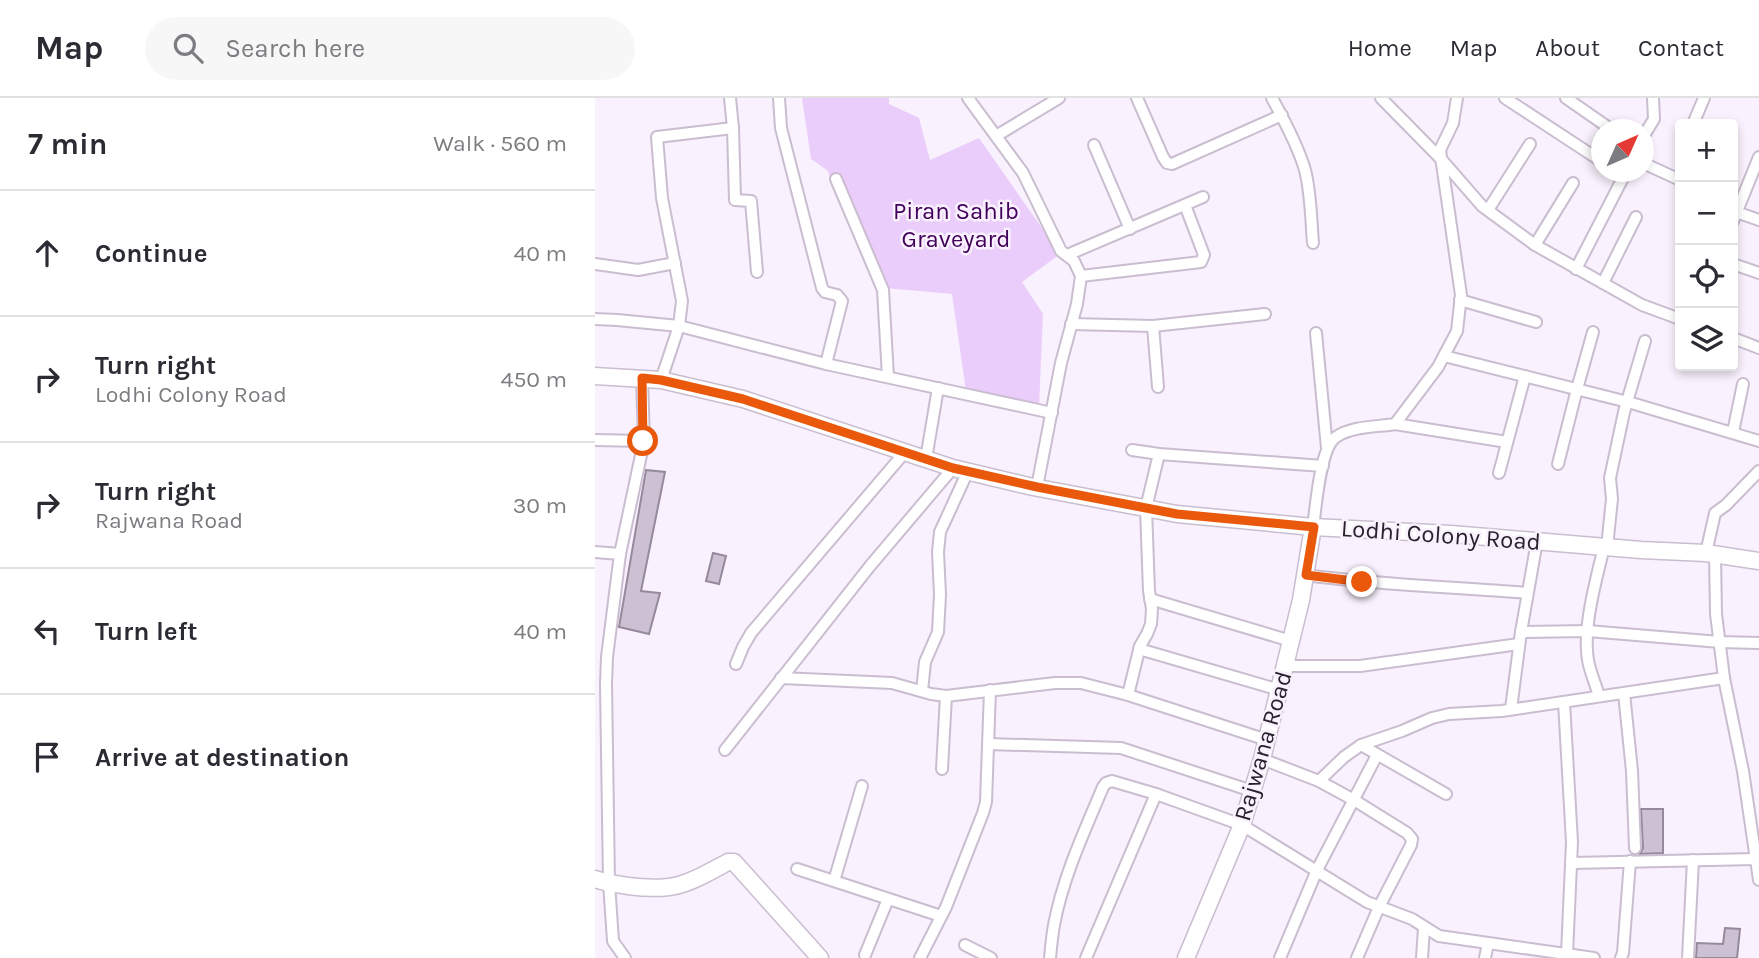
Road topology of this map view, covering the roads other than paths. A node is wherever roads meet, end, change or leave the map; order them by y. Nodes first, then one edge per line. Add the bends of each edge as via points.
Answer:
1 (730, 98) edge
2 (779, 98) edge
3 (984, 98) edge
4 (1059, 98) edge
5 (1137, 98) edge
6 (1272, 98) edge
7 (1381, 98) edge
8 (1457, 98) edge
9 (1505, 98) edge
10 (1566, 98) edge
11 (1653, 98) edge
12 (1704, 98) edge
13 (970, 101) edge
14 (1282, 115) junction
15 (1596, 119) edge
16 (1654, 119) edge
17 (1695, 119) edge
18 (733, 128) junction
19 (996, 136) junction
20 (1529, 144) dead end
21 (1094, 145) dead end
22 (1591, 154) edge
23 (1759, 157) edge
24 (1442, 160) junction
25 (1654, 168) edge
26 (1675, 178) edge
27 (836, 180) dead end
28 (1619, 182) edge
29 (1573, 183) dead end
30 (1203, 197) dead end
31 (1738, 203) edge
32 (1185, 205) junction
33 (1488, 209) junction
34 (1738, 211) edge
35 (1636, 217) dead end
36 (1759, 220) edge
37 (1130, 229) junction
38 (1313, 243) dead end
39 (1535, 245) junction
40 (1067, 255) junction
41 (675, 263) junction
42 (595, 264) edge
43 (1738, 266) edge
44 (1576, 269) junction
45 (757, 272) dead end
46 (1759, 273) edge
47 (1081, 276) junction
48 (1603, 283) junction
49 (1460, 300) junction
50 (1265, 314) dead end
51 (1675, 317) edge
52 (595, 319) edge
53 (1536, 322) dead end
54 (1071, 324) junction
55 (680, 326) junction
56 (1153, 326) junction
57 (1593, 332) dead end
58 (1316, 333) dead end
59 (1738, 340) edge
60 (1645, 341) dead end
61 (1759, 348) edge
62 (1444, 356) junction
63 (826, 364) junction
64 (595, 376) edge
65 (1525, 376) junction
66 (888, 377) junction
67 (642, 378) junction
68 (661, 380) junction
69 (1743, 384) dead end
70 (1158, 387) dead end
71 (937, 388) junction
72 (1577, 389) junction
73 (1628, 402) junction
74 (1052, 412) junction
75 (1395, 424) junction
76 (1733, 432) junction
77 (595, 440) edge
78 (643, 441) junction
79 (1759, 441) edge
80 (1507, 442) junction
81 (1327, 448) junction
82 (1132, 450) dead end
83 (905, 452) junction
84 (1159, 454) junction
85 (926, 459) junction
86 (1558, 464) dead end
87 (1323, 466) junction
88 (960, 469) junction
89 (1759, 471) edge
90 (1499, 473) dead end
91 (1037, 487) junction
92 (1146, 508) junction
93 (1314, 527) junction
94 (1537, 541) junction
95 (1605, 547) junction
96 (595, 552) edge
97 (620, 554) junction
98 (1710, 554) junction
99 (1759, 561) edge
100 (1306, 575) junction
101 (1527, 593) junction
102 (1150, 599) junction
103 (1588, 631) junction
104 (1520, 638) junction
105 (1291, 641) junction
106 (1720, 642) junction
107 (1759, 643) edge
108 (1139, 649) junction
109 (595, 656) edge
110 (607, 657) junction
111 (736, 664) dead end
112 (1285, 666) junction
113 (781, 678) junction
114 (1724, 678) junction
115 (990, 690) junction
116 (1280, 690) junction
117 (922, 691) junction
118 (1623, 692) junction
119 (1128, 695) junction
120 (946, 696) junction
121 (1599, 696) junction
122 (1564, 702) junction
123 (1511, 709) junction
124 (601, 740) edge
125 (1267, 740) junction
126 (989, 744) junction
127 (1361, 746) junction
128 (725, 750) dead end
129 (1377, 755) junction
130 (1262, 760) junction
131 (942, 769) dead end
132 (1319, 782) junction
133 (862, 786) dead end
134 (1252, 792) junction
135 (1156, 794) junction
136 (1446, 794) dead end
137 (1354, 800) junction
138 (1754, 817) edge
139 (1242, 825) junction
140 (1635, 848) dead end
141 (1756, 859) junction
142 (1693, 860) junction
143 (1630, 862) junction
144 (1572, 863) junction
145 (797, 869) dead end
146 (1317, 870) junction
147 (1759, 880) edge
148 (602, 881) edge
149 (834, 881) junction
150 (888, 899) junction
151 (1379, 907) junction
152 (941, 916) junction
153 (1424, 928) junction
154 (1488, 943) junction
155 (965, 945) dead end
156 (811, 954) edge
157 (1567, 954) junction
158 (865, 955) dead end
159 (625, 958) edge
160 (920, 958) edge
161 (991, 958) edge
162 (1050, 958) edge
163 (1087, 958) edge
164 (1186, 958) edge
165 (1280, 958) edge
166 (1357, 958) edge
167 (1422, 958) edge
168 (1485, 958) edge
169 (1594, 958) edge
170 (1621, 958) edge
171 (1688, 958) edge

1 - 18 street
2 - 63 street via 781,128 822,288 842,301
3 - 13 street
4 - 19 street
5 - 14 street via 1163,157 1172,164
6 - 14 street
7 - 24 street
8 - 24 street via 1453,123 1440,150
9 - 22 street
10 - 15 street
11 - 16 street
12 - 17 street
13 - 19 street
14 - 38 street via 1304,168
18 - 41 street via 657,138 662,198
18 - 45 street via 735,200 751,201
19 - 40 street via 1023,173
20 - 33 street
21 - 37 street
23 - 31 street
24 - 33 street
24 - 49 street
25 - 26 street
27 - 66 street via 883,290
28 - 44 street
29 - 39 street
30 - 32 street
32 - 37 street
32 - 47 street via 1205,255 1201,262
33 - 39 street
34 - 36 street
35 - 48 street
37 - 40 street
39 - 44 street
40 - 47 street
41 - 42 street via 638,270
41 - 55 street via 682,301
43 - 46 street
44 - 48 street
47 - 54 street
48 - 51 street
49 - 53 street
49 - 62 street via 1457,331
50 - 56 street
52 - 55 street
54 - 56 street
54 - 74 street
55 - 63 street
55 - 68 street
56 - 70 street
57 - 72 street
58 - 81 street
59 - 61 street
60 - 73 street
62 - 65 street
62 - 75 street
63 - 66 street
64 - 67 main road, Lodhi Colony Road
65 - 72 street
65 - 80 street
66 - 71 street
67 - 68 main road, Lodhi Colony Road
67 - 78 street
68 - 83 main road, Lodhi Colony Road via 743,399
69 - 76 street
71 - 74 street
71 - 85 street
72 - 73 street
72 - 86 street
73 - 76 street
73 - 95 street via 1610,478 1612,499
74 - 91 street
75 - 80 street
75 - 81 street via 1352,430 1335,437
76 - 79 street
77 - 78 street
78 - 97 street
80 - 90 street
81 - 87 street
82 - 84 street
83 - 85 main road, Lodhi Colony Road
83 - 111 street via 751,633
84 - 87 street
84 - 92 street
85 - 88 main road, Lodhi Colony Road
87 - 93 street
88 - 91 main road, Lodhi Colony Road
88 - 113 street via 870,566
88 - 117 street via 940,532 940,619 925,662
89 - 98 street via 1715,513
91 - 92 main road, Lodhi Colony Road
92 - 93 main road, Lodhi Colony Road
92 - 102 street
93 - 94 main road, Lodhi Colony Road
93 - 100 main road, Rajwana Road
94 - 95 main road, Lodhi Colony Road
94 - 101 street
95 - 98 main road, Lodhi Colony Road
95 - 103 street
96 - 97 street
97 - 110 street
98 - 99 main road, Lodhi Colony Road
98 - 106 street
100 - 101 street
100 - 105 main road, Rajwana Road
101 - 104 street
102 - 105 street
102 - 108 street via 1151,624
103 - 104 street
103 - 106 street
103 - 121 street via 1588,663
104 - 112 street via 1360,666
104 - 123 street
105 - 112 main road, Rajwana Road
106 - 107 street
106 - 114 street
108 - 116 street
108 - 119 street
109 - 110 street
110 - 124 street
112 - 116 main road, Rajwana Road
113 - 117 street via 871,681
113 - 128 street
114 - 118 street
114 - 138 street
115 - 119 street via 1071,682
115 - 120 street
115 - 126 street
116 - 125 main road, Rajwana Road
117 - 120 street
118 - 121 street
118 - 140 street
119 - 125 street
120 - 131 street
121 - 122 street
122 - 123 street
122 - 144 street
123 - 127 street via 1432,718
124 - 148 street
125 - 130 main road, Rajwana Road
126 - 134 street via 1121,748
126 - 152 street via 983,813
127 - 129 street
127 - 132 street
129 - 136 street
129 - 137 street
130 - 132 street
130 - 134 main road, Rajwana Road
132 - 137 street
133 - 149 street
134 - 139 main road, Rajwana Road
135 - 139 street
135 - 162 street via 1114,781 1103,787 1066,882
135 - 163 street
137 - 146 street
137 - 151 street via 1412,839
138 - 141 street
139 - 146 street
139 - 164 main road, Rajwana Road
141 - 142 street
141 - 147 street
142 - 143 street
142 - 171 street
143 - 144 street
143 - 170 street
144 - 157 street
145 - 149 street
146 - 151 street
146 - 165 street
148 - 156 main road via 651,889 675,887 734,862
148 - 159 street via 614,941
149 - 150 street
150 - 152 street
150 - 158 street
151 - 153 street
151 - 166 street
152 - 160 street
153 - 154 street via 1439,936
153 - 167 street
154 - 157 street
154 - 168 street
155 - 161 street
157 - 169 street

